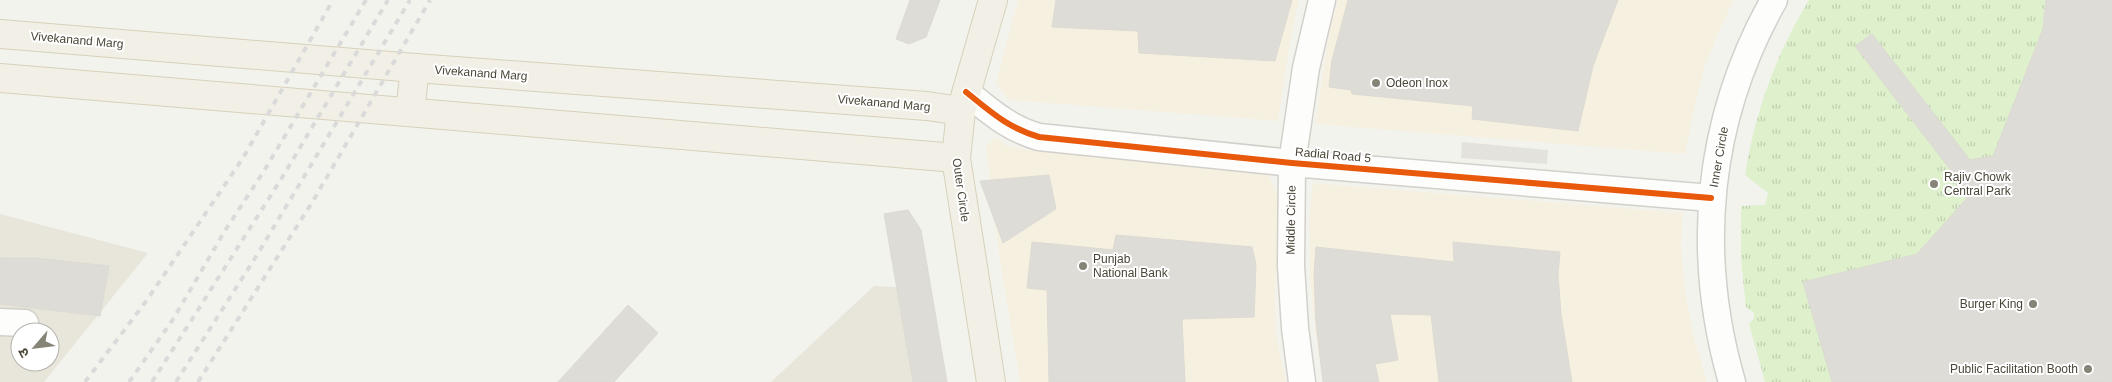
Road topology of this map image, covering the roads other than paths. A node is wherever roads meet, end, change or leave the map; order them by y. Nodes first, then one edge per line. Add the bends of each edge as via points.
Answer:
1 (992, 0) edge
2 (1322, 0) edge
3 (1774, 0) edge
4 (0, 34) edge
5 (415, 68) junction
6 (0, 78) edge
7 (964, 101) junction
8 (410, 112) junction
9 (956, 158) junction
10 (1292, 163) junction
11 (1712, 198) junction
12 (992, 382) edge
13 (1302, 382) edge
14 (1732, 382) edge

1 - 7 main road, Outer Circle
2 - 10 street, Middle Circle via 1306,68
3 - 11 street, Inner Circle via 1748,51 1735,86 1720,142
4 - 5 main road, Vivekanand Marg
5 - 7 main road, Vivekanand Marg via 927,106
5 - 8 main road
6 - 8 main road
7 - 9 main road, Outer Circle
7 - 10 street, Radial Road 5 via 1019,131 1039,137
8 - 9 main road
9 - 12 main road, Outer Circle
10 - 11 street, Radial Road 5
10 - 13 street, Middle Circle via 1291,266
11 - 14 street, Inner Circle via 1710,248 1714,297

